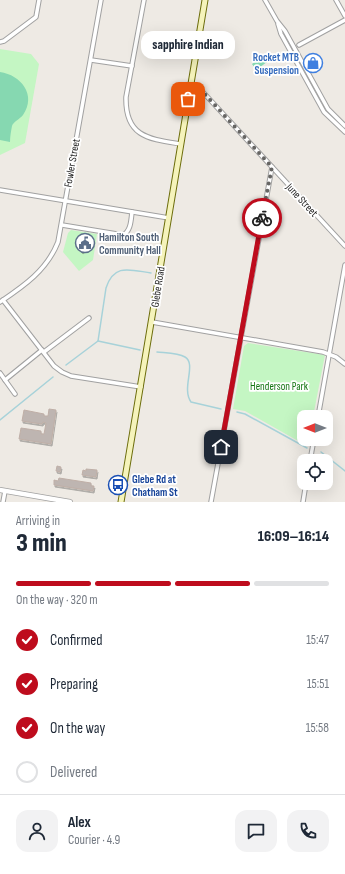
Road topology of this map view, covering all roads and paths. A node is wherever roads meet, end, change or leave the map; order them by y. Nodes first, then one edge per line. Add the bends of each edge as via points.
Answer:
1 (39, 0) edge
2 (101, 0) edge
3 (144, 0) edge
4 (205, 0) edge
5 (265, 0) edge
6 (336, 0) edge
7 (345, 16) edge
8 (345, 20) edge
9 (277, 21) junction
10 (0, 42) edge
11 (299, 44) dead end
12 (91, 60) junction
13 (132, 66) junction
14 (190, 88) junction
15 (345, 126) edge
16 (345, 132) edge
17 (181, 144) junction
18 (272, 167) junction
19 (0, 190) edge
20 (65, 201) junction
21 (132, 212) junction
22 (169, 218) junction
23 (62, 225) junction
24 (345, 246) edge
25 (345, 265) edge
26 (1, 301) edge
27 (89, 318) dead end
28 (152, 322) junction
29 (241, 337) junction
30 (43, 351) junction
31 (329, 354) junction
32 (345, 364) edge
33 (0, 373) edge
34 (5, 380) junction
35 (141, 387) junction
36 (15, 394) dead end
37 (319, 410) edge
38 (305, 490) edge
39 (2, 491) edge
40 (3, 502) edge
41 (70, 502) edge
42 (121, 502) edge
43 (211, 502) edge
44 (303, 502) edge

1 - 10 street via 36,17
2 - 12 street, Fowler Street
3 - 13 street
4 - 14 main road, Glebe Road
5 - 9 street
6 - 7 street
8 - 11 street
9 - 15 street via 328,109
9 - 16 street via 281,34 324,112
12 - 13 street
12 - 20 street, Fowler Street
13 - 17 street via 126,97 130,120 144,136
14 - 17 main road, Glebe Road
14 - 18 street, June Street via 201,90
17 - 22 main road, Glebe Road
18 - 24 street, June Street
18 - 29 street
19 - 20 street
20 - 21 street
20 - 23 street, Fowler Street
21 - 22 street
21 - 23 street via 129,230 123,235
22 - 28 main road, Glebe Road
23 - 26 street, Fowler Street via 54,253 44,267
25 - 31 street
26 - 30 street
27 - 30 street
28 - 29 street
28 - 35 main road, Glebe Road
29 - 31 street
29 - 43 street
30 - 34 street
30 - 35 street via 65,374
31 - 32 street
31 - 37 street
33 - 34 street
34 - 36 street
35 - 42 main road, Glebe Road
38 - 44 street
39 - 40 street
39 - 41 street

